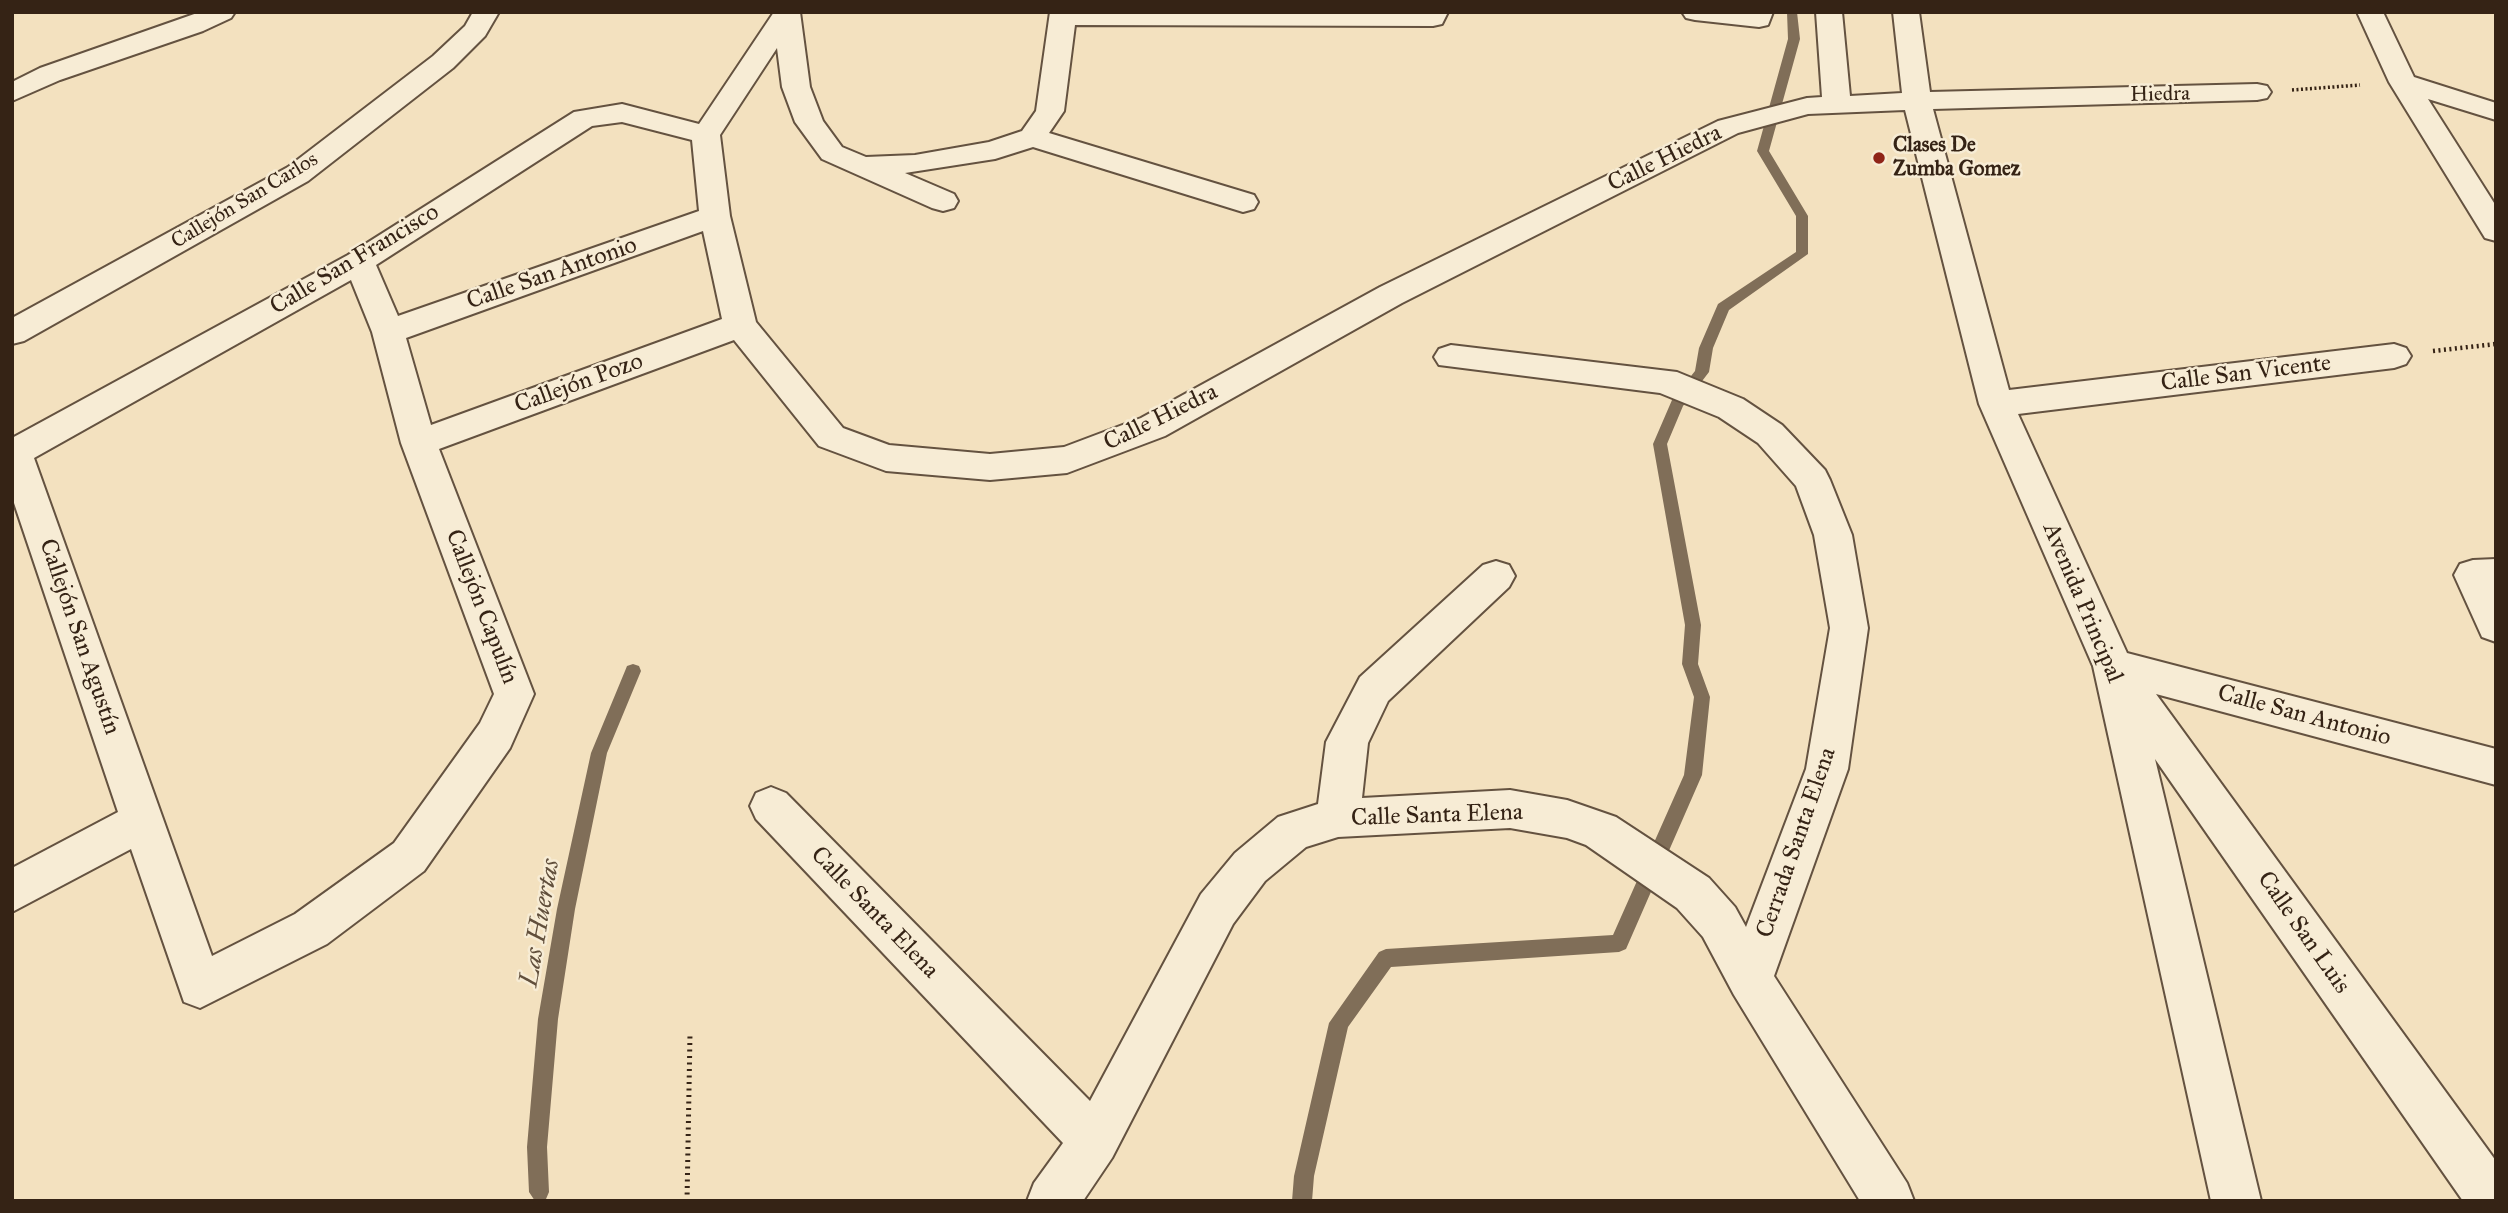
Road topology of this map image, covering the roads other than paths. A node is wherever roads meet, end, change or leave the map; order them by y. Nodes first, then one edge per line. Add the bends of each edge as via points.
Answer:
1 (222, 12) edge
2 (486, 12) edge
3 (1435, 12) edge
4 (1695, 12) edge
5 (1829, 12) edge
6 (1906, 12) edge
7 (2370, 12) edge
8 (787, 14) edge
9 (1063, 14) edge
10 (1759, 16) edge
11 (2403, 82) junction
12 (2257, 92) road end
13 (12, 93) edge
14 (1916, 101) junction
15 (1837, 105) junction
16 (2496, 112) edge
17 (706, 135) junction
18 (1032, 137) junction
19 (861, 166) junction
20 (943, 201) dead end
21 (1243, 202) dead end
22 (715, 216) junction
23 (2496, 231) edge
24 (359, 262) junction
25 (740, 325) junction
26 (388, 332) junction
27 (12, 333) edge
28 (2393, 356) road end
29 (1451, 357) dead end
30 (1996, 404) junction
31 (419, 443) junction
32 (13, 454) edge
33 (2496, 574) edge
34 (1496, 576) dead end
35 (2496, 626) edge
36 (2113, 666) junction
37 (2496, 767) edge
38 (771, 806) dead end
39 (1338, 818) junction
40 (144, 821) junction
41 (12, 891) edge
42 (1750, 979) junction
43 (200, 986) joint
44 (1095, 1141) junction
45 (1052, 1201) edge
46 (1889, 1201) edge
47 (2236, 1201) edge
48 (2494, 1201) edge

1 - 13 street via 50,74
2 - 27 street, Callejón San Carlos via 476,30 443,62 298,174
3 - 9 street via 1433,18
4 - 10 street
5 - 15 street
6 - 14 street, Avenida Principal
7 - 11 street
8 - 17 street
8 - 19 street via 796,87 808,122 832,153
9 - 18 street via 1050,111
11 - 16 street
11 - 23 street
12 - 14 street, Hiedra
14 - 15 street, Calle Hiedra
14 - 30 street, Avenida Principal
15 - 25 street, Calle Hiedra via 1807,106 1728,127 1391,295 1153,427 1067,460 990,467 886,458 831,437
17 - 22 street, Calle Hiedra
17 - 24 street, Calle San Francisco via 622,113 584,118
18 - 19 street via 995,150 915,164
18 - 21 street
19 - 20 street
22 - 25 street, Calle Hiedra
22 - 26 street, Calle San Antonio
24 - 26 street, Callejón Capulín
24 - 32 street, Calle San Francisco
25 - 31 street, Callejón Pozo
26 - 31 street, Callejón Capulín
28 - 30 street, Calle San Vicente
29 - 42 street, Cerrada Santa Elena via 1665,381 1731,408 1770,434 1812,480 1833,535 1849,628 1827,769
30 - 36 street, Avenida Principal
31 - 43 street, Callejón Capulín via 514,694 495,735 409,857 311,929
32 - 40 street, Callejón San Agustín
33 - 35 street via 2473,575
34 - 39 street via 1374,688 1346,742
36 - 37 street, Calle San Antonio
36 - 47 street, Avenida Principal
36 - 48 street, Calle San Luis
38 - 44 street, Calle Santa Elena
39 - 42 street, Calle Santa Elena via 1510,809 1567,819 1601,831 1693,893 1719,922
39 - 44 street, Calle Santa Elena via 1293,831 1250,867 1217,909
40 - 41 street
40 - 43 street, Callejón San Agustín
42 - 46 street, Calle Santa Elena
44 - 45 street, Calle Santa Elena

